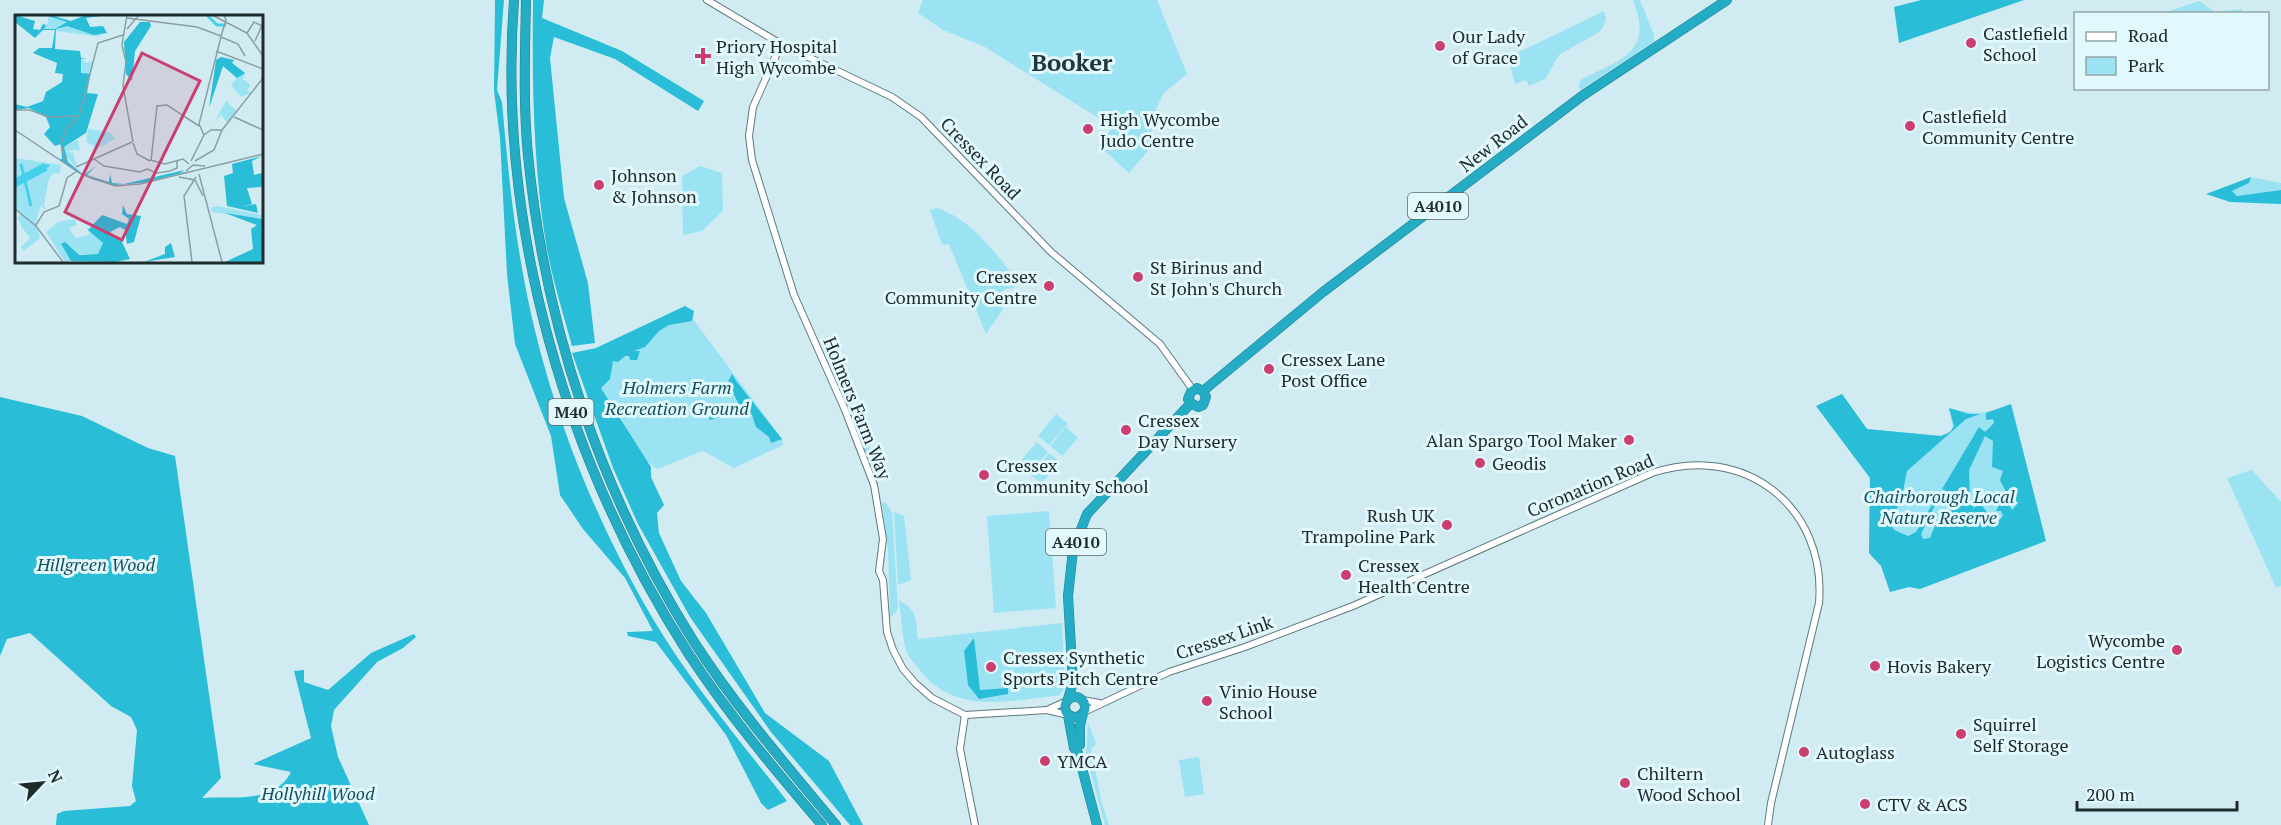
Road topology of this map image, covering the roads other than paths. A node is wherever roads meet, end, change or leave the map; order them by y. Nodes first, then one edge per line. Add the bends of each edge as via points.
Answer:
1 (514, 0) edge
2 (526, 0) edge
3 (707, 0) edge
4 (1727, 0) edge
5 (781, 44) junction
6 (1193, 390) junction
7 (1203, 391) junction
8 (1191, 403) junction
9 (1293, 628) joint
10 (1073, 682) junction
11 (1068, 700) junction
12 (1082, 700) junction
13 (1099, 703) junction
14 (1047, 710) junction
15 (1084, 712) junction
16 (965, 715) junction
17 (1068, 715) junction
18 (1078, 753) junction
19 (778, 773) junction
20 (817, 825) edge
21 (822, 825) edge
22 (837, 825) edge
23 (975, 825) edge
24 (1097, 825) edge
25 (1768, 825) edge

1 - 19 highway, M40 via 514,117 525,226 533,280 568,403 600,489 654,598 723,704
2 - 22 highway, M40 via 525,105 533,200 556,320 591,437 638,543 694,642 746,716
3 - 5 street, Cressex Road
4 - 7 highway, New Road / A4010 via 1557,115 1323,292
5 - 6 street, Cressex Road via 892,97 921,117 1051,252 1160,344
5 - 16 street, Holmers Farm Way via 753,107 749,136 759,187 794,295 874,485 883,539 879,571 893,650 915,683 932,698
6 - 7 highway
6 - 8 highway via 1188,396
7 - 8 highway via 1203,405
8 - 10 highway, A4010 via 1087,514 1073,550 1068,596
9 - 13 street, Cressex Link via 1169,672
9 - 25 street, Coronation Road via 1373,597 1660,470 1696,464 1750,476 1779,495 1802,523 1816,552 1820,585
10 - 11 highway, A4010
10 - 12 highway, A4010
11 - 12 highway
11 - 14 street
11 - 17 highway, A4010
12 - 13 street
12 - 15 highway, A4010
13 - 15 street, Cressex Link
14 - 16 street
14 - 17 street
15 - 17 highway via 1078,717
15 - 18 highway, A4010
16 - 23 street via 960,749
17 - 18 highway, A4010
18 - 24 highway, A4010
19 - 20 highway, M40
19 - 21 highway, M40

